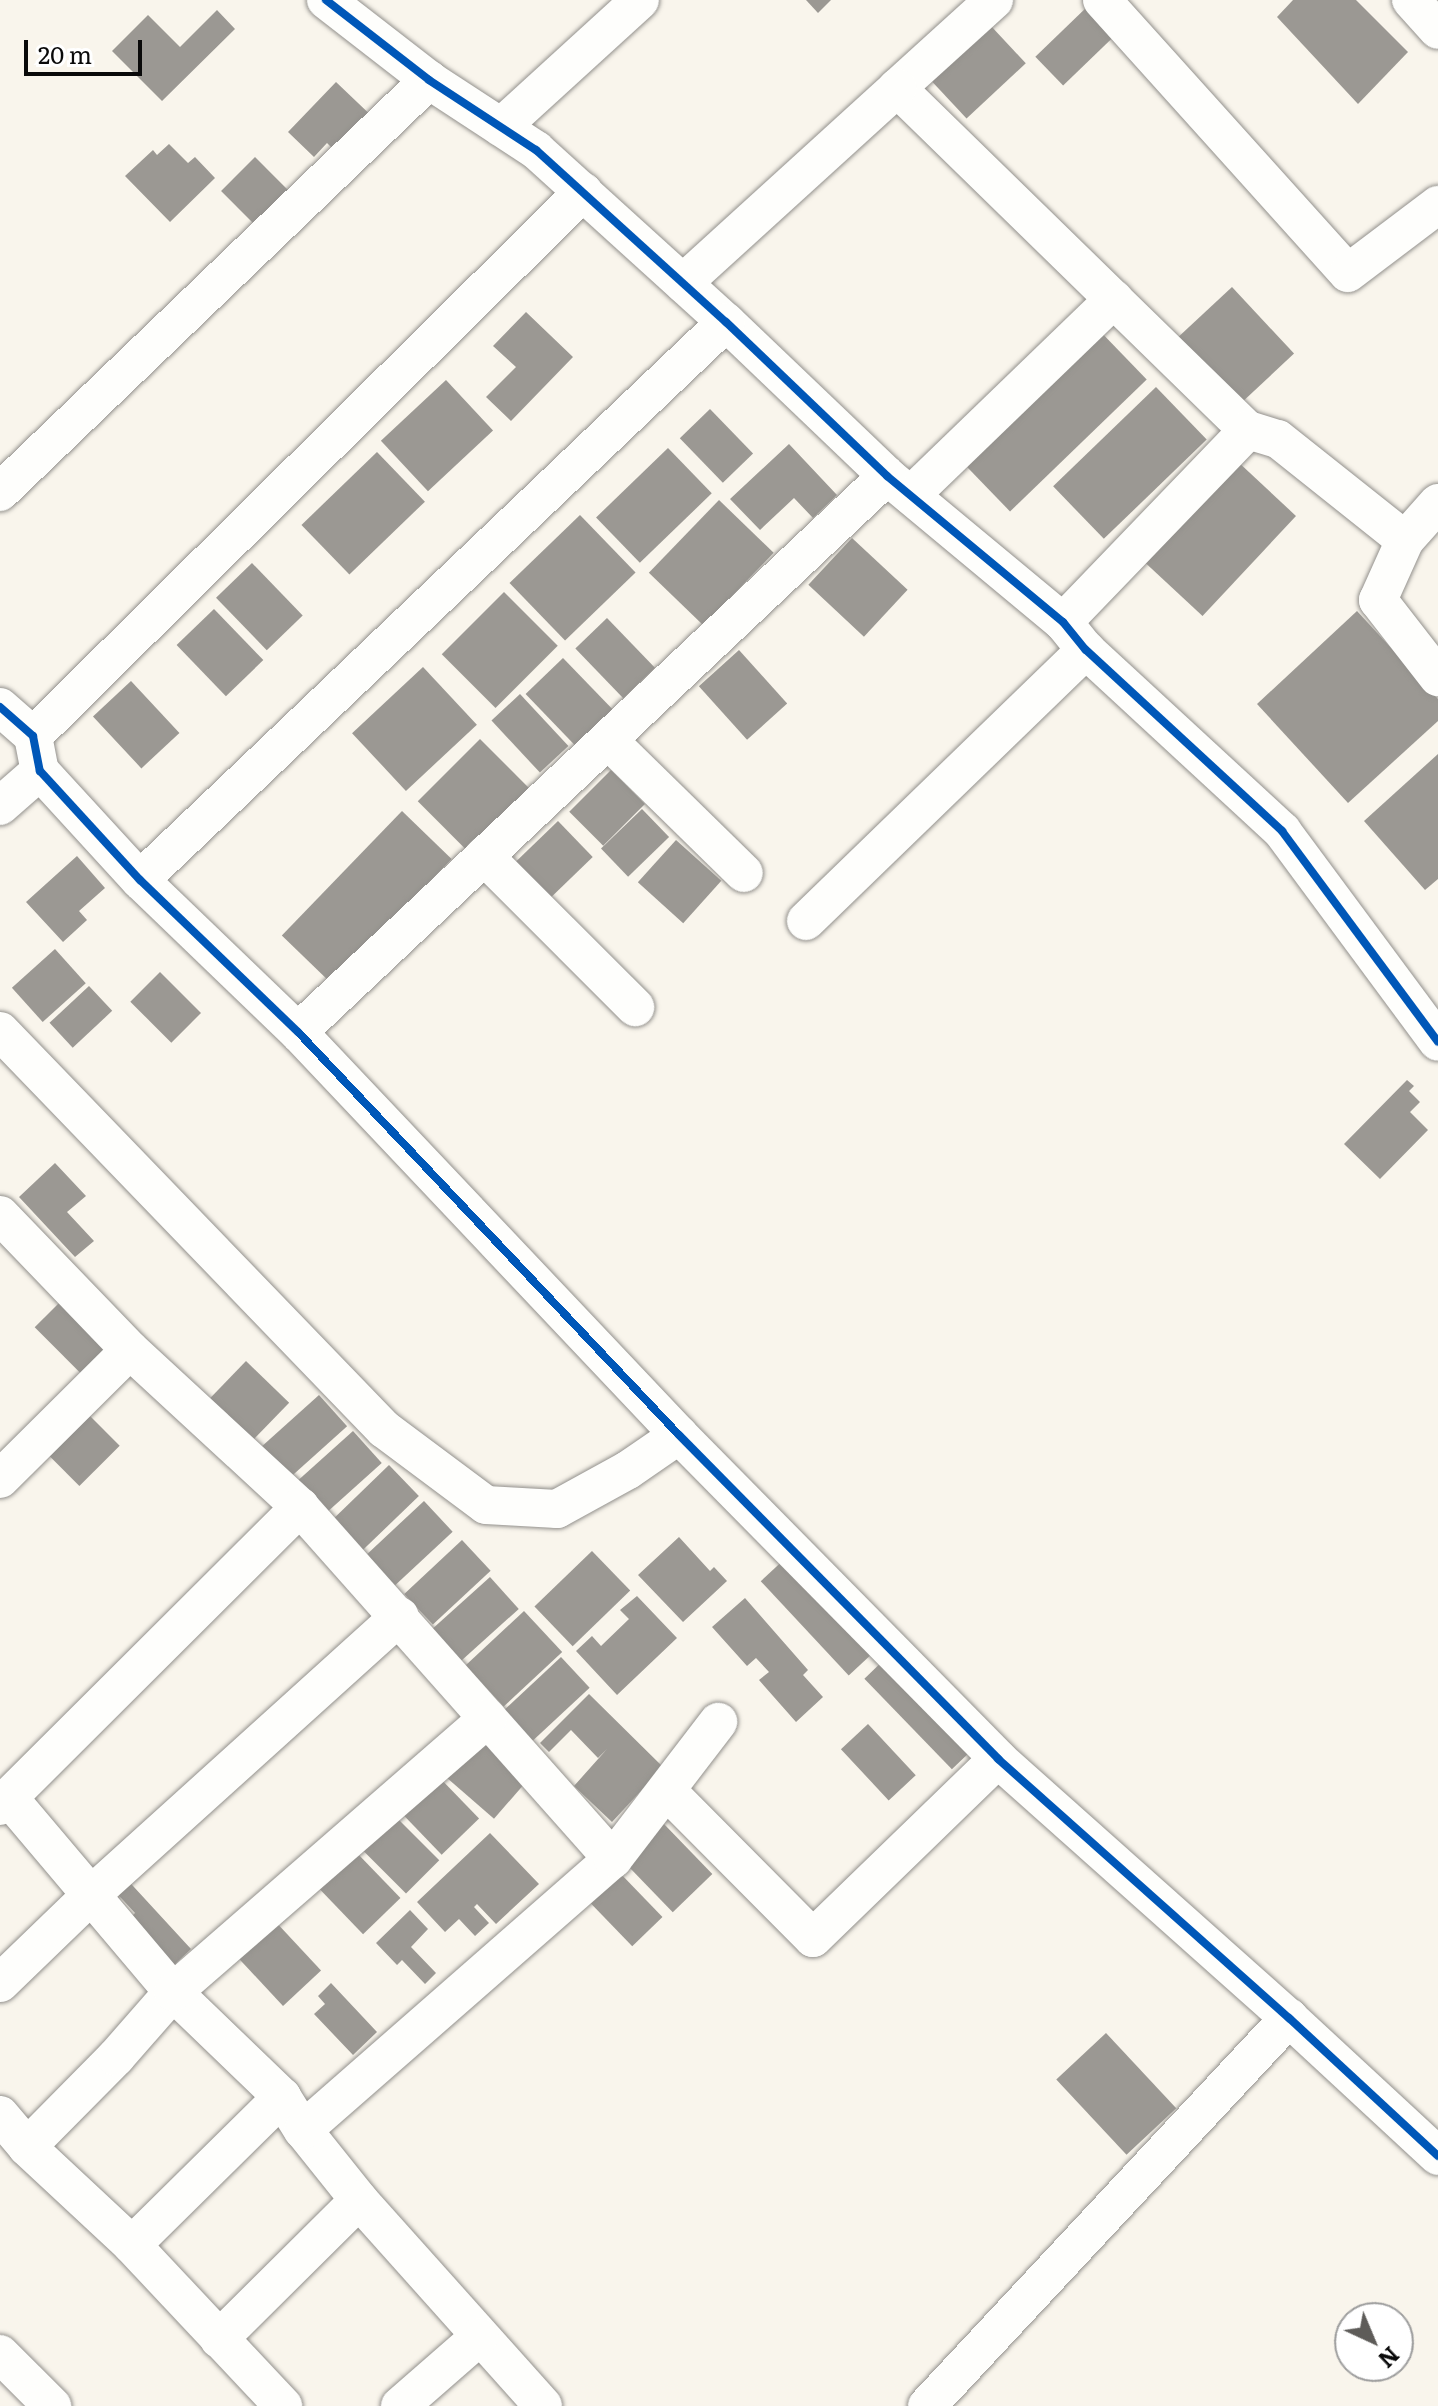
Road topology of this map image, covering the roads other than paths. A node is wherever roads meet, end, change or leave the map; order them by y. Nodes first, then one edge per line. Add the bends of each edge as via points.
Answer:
1 (326, 0) edge
2 (994, 0) edge
3 (1102, 0) edge
4 (1411, 0) edge
5 (622, 6) edge
6 (1438, 30) edge
7 (429, 80) junction
8 (897, 88) junction
9 (501, 127) junction
10 (583, 192) junction
11 (1438, 205) edge
12 (683, 283) junction
13 (1114, 299) junction
14 (726, 322) junction
15 (1248, 430) junction
16 (899, 486) junction
17 (0, 492) edge
18 (1438, 503) edge
19 (1405, 540) junction
20 (1074, 636) junction
21 (1438, 677) edge
22 (0, 707) edge
23 (608, 740) junction
24 (37, 754) junction
25 (0, 806) edge
26 (484, 856) junction
27 (744, 873) dead end
28 (140, 880) junction
29 (806, 921) dead end
30 (635, 1007) dead end
31 (0, 1031) edge
32 (298, 1032) junction
33 (1438, 1042) edge
34 (0, 1215) edge
35 (130, 1350) junction
36 (679, 1435) junction
37 (0, 1479) edge
38 (300, 1507) junction
39 (400, 1616) junction
40 (488, 1718) junction
41 (718, 1722) dead end
42 (998, 1759) junction
43 (667, 1791) junction
44 (5, 1802) edge
45 (613, 1859) junction
46 (91, 1895) junction
47 (0, 1983) edge
48 (173, 1992) junction
49 (1289, 2018) junction
50 (282, 2097) junction
51 (0, 2115) edge
52 (303, 2130) junction
53 (27, 2147) junction
54 (1438, 2156) edge
55 (359, 2200) junction
56 (132, 2245) junction
57 (479, 2337) junction
58 (219, 2339) junction
59 (0, 2354) edge
60 (52, 2406) edge
61 (283, 2406) edge
62 (400, 2406) edge
63 (543, 2406) edge
64 (927, 2406) edge

1 - 7 street
2 - 8 street
3 - 11 street via 1348,273
4 - 6 street
5 - 9 street
7 - 9 street
7 - 17 street
8 - 12 street
8 - 13 street
9 - 10 street
10 - 12 street
10 - 24 street
12 - 14 street
13 - 15 street
13 - 16 street
14 - 16 street
14 - 28 street
15 - 19 street via 1278,439
15 - 20 street
16 - 20 street
16 - 23 street
18 - 19 street
19 - 21 street via 1378,600
20 - 29 street
20 - 33 street via 1282,831
22 - 24 street
23 - 26 street
23 - 27 street
24 - 25 street
24 - 28 street
26 - 30 street
26 - 32 street
28 - 32 street
31 - 36 street via 384,1429 486,1505 557,1509
32 - 36 street
34 - 35 street
35 - 37 street
35 - 38 street
36 - 42 street
38 - 39 street
38 - 44 street
39 - 40 street
39 - 46 street
40 - 45 street
40 - 48 street
41 - 43 street
42 - 43 street via 813,1938
42 - 49 street
43 - 45 street
44 - 46 street
45 - 52 street
46 - 47 street
46 - 48 street
48 - 50 street
48 - 53 street
49 - 54 street
49 - 64 street
50 - 52 street
50 - 56 street
51 - 53 street
52 - 55 street
53 - 56 street
55 - 57 street
55 - 58 street
56 - 58 street
57 - 62 street
57 - 63 street
58 - 61 street
59 - 60 street

